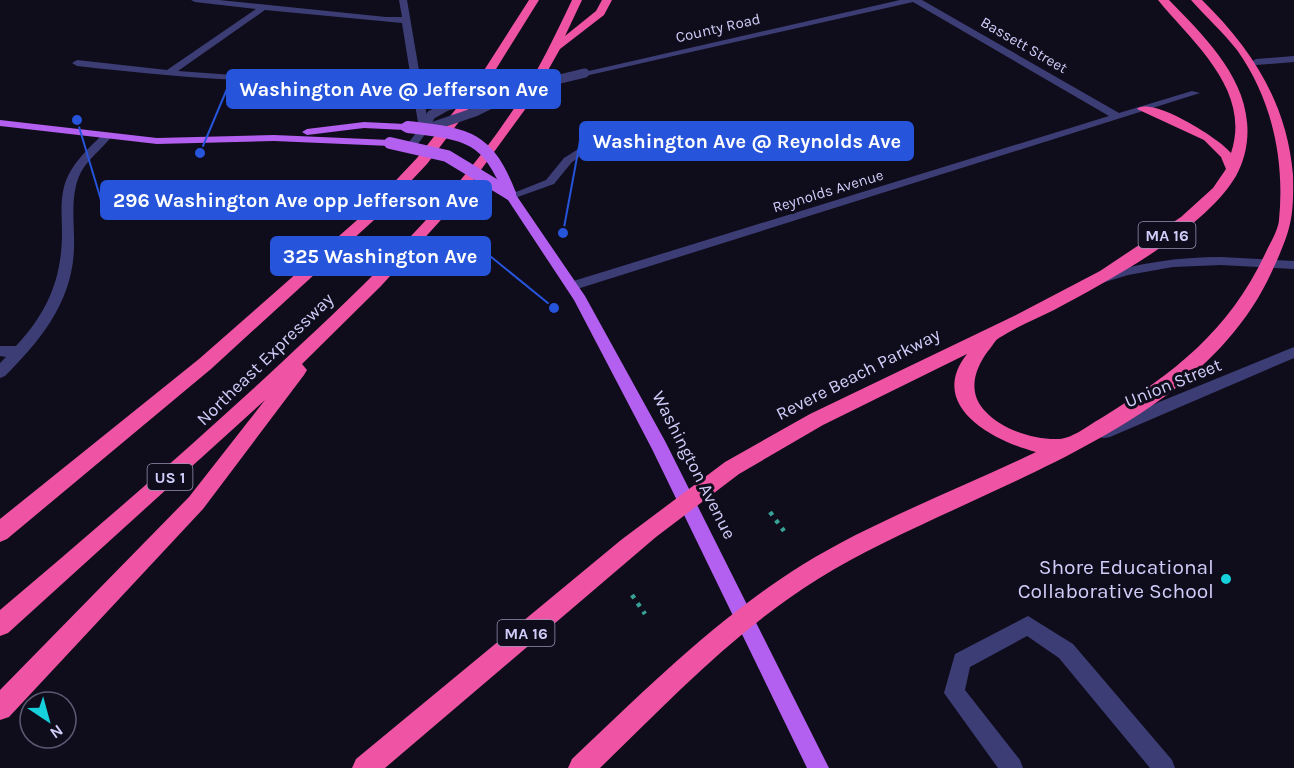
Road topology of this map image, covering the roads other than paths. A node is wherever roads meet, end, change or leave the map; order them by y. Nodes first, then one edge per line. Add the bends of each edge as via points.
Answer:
1 (195, 0) edge
2 (403, 0) edge
3 (534, 0) edge
4 (577, 0) edge
5 (607, 0) edge
6 (910, 0) edge
7 (916, 0) edge
8 (1163, 0) edge
9 (1196, 0) edge
10 (264, 7) junction
11 (405, 20) junction
12 (554, 51) junction
13 (1294, 59) edge
14 (1256, 62) junction
15 (77, 63) dead end
16 (169, 73) junction
17 (305, 77) dead end
18 (532, 86) junction
19 (1195, 93) dead end
20 (1143, 109) junction
21 (1118, 117) junction
22 (0, 123) edge
23 (424, 129) junction
24 (106, 137) junction
25 (274, 138) junction
26 (594, 142) dead end
27 (411, 146) junction
28 (1233, 169) junction
29 (511, 195) junction
30 (1293, 197) edge
31 (1270, 263) junction
32 (1294, 265) edge
33 (1090, 284) junction
34 (572, 286) junction
35 (334, 323) junction
36 (1000, 330) junction
37 (0, 351) edge
38 (20, 352) junction
39 (1294, 352) edge
40 (0, 372) edge
41 (1066, 447) junction
42 (688, 501) junction
43 (0, 532) edge
44 (744, 617) junction
45 (0, 625) edge
46 (0, 708) edge
47 (365, 768) edge
48 (581, 768) edge
49 (818, 768) edge
50 (1012, 768) edge
51 (1164, 768) edge

1 - 10 street
2 - 11 street
3 - 43 highway, Northeast Expressway via 479,88 422,161 369,217 205,364
4 - 12 highway, Northeast Expressway / US 1
5 - 12 highway via 600,13
6 - 18 street, County Road, bridge
7 - 21 street, Bassett Street
8 - 28 highway, Revere Beach Parkway / MA 16 via 1210,51 1233,90 1241,134
9 - 14 highway
10 - 11 street
10 - 16 street
11 - 23 street
12 - 35 highway, Northeast Expressway / US 1 via 511,124 473,177
13 - 14 street
14 - 30 highway via 1273,86 1287,120 1294,155
15 - 16 street
16 - 17 street via 247,79
18 - 23 street, County Road, bridge via 475,112
18 - 23 street, County Road, bridge via 447,106 431,115
19 - 20 street, Reynolds Avenue
20 - 21 street, Reynolds Avenue
20 - 28 highway via 1213,141 1228,156
21 - 34 street, Reynolds Avenue
22 - 24 main road, Washington Avenue
23 - 25 main road, Washington Avenue, bridge via 344,126
23 - 27 street
23 - 29 main road, Washington Avenue, bridge via 456,134 483,146 500,168
24 - 25 main road, Washington Avenue via 170,141
24 - 38 street via 82,160 70,179 65,276 47,317
25 - 27 main road, Washington Avenue, bridge
26 - 29 street via 568,160 550,182
27 - 29 main road, Washington Avenue, bridge via 454,159
28 - 33 highway, Revere Beach Parkway / MA 16 via 1218,191 1194,213
29 - 34 main road, Washington Avenue
30 - 31 highway
31 - 32 street
31 - 33 street via 1198,259 1166,262
31 - 41 highway via 1244,308 1190,364 1142,402
33 - 36 highway, Revere Beach Parkway / MA 16
34 - 42 main road, Washington Avenue
35 - 45 highway, Northeast Expressway / US 1 via 206,444
35 - 46 highway via 196,503
36 - 41 highway via 966,369 963,385 968,403 988,426 1010,438 1035,446
36 - 42 highway, Revere Beach Parkway / MA 16 via 771,445
37 - 38 street
38 - 40 street
39 - 41 street, Union Street
41 - 44 highway via 834,558
42 - 44 main road, Washington Avenue
42 - 47 highway, Revere Beach Parkway / MA 16
44 - 48 highway
44 - 49 main road, Washington Avenue
50 - 51 street via 954,693 962,661 1028,625 1066,651

